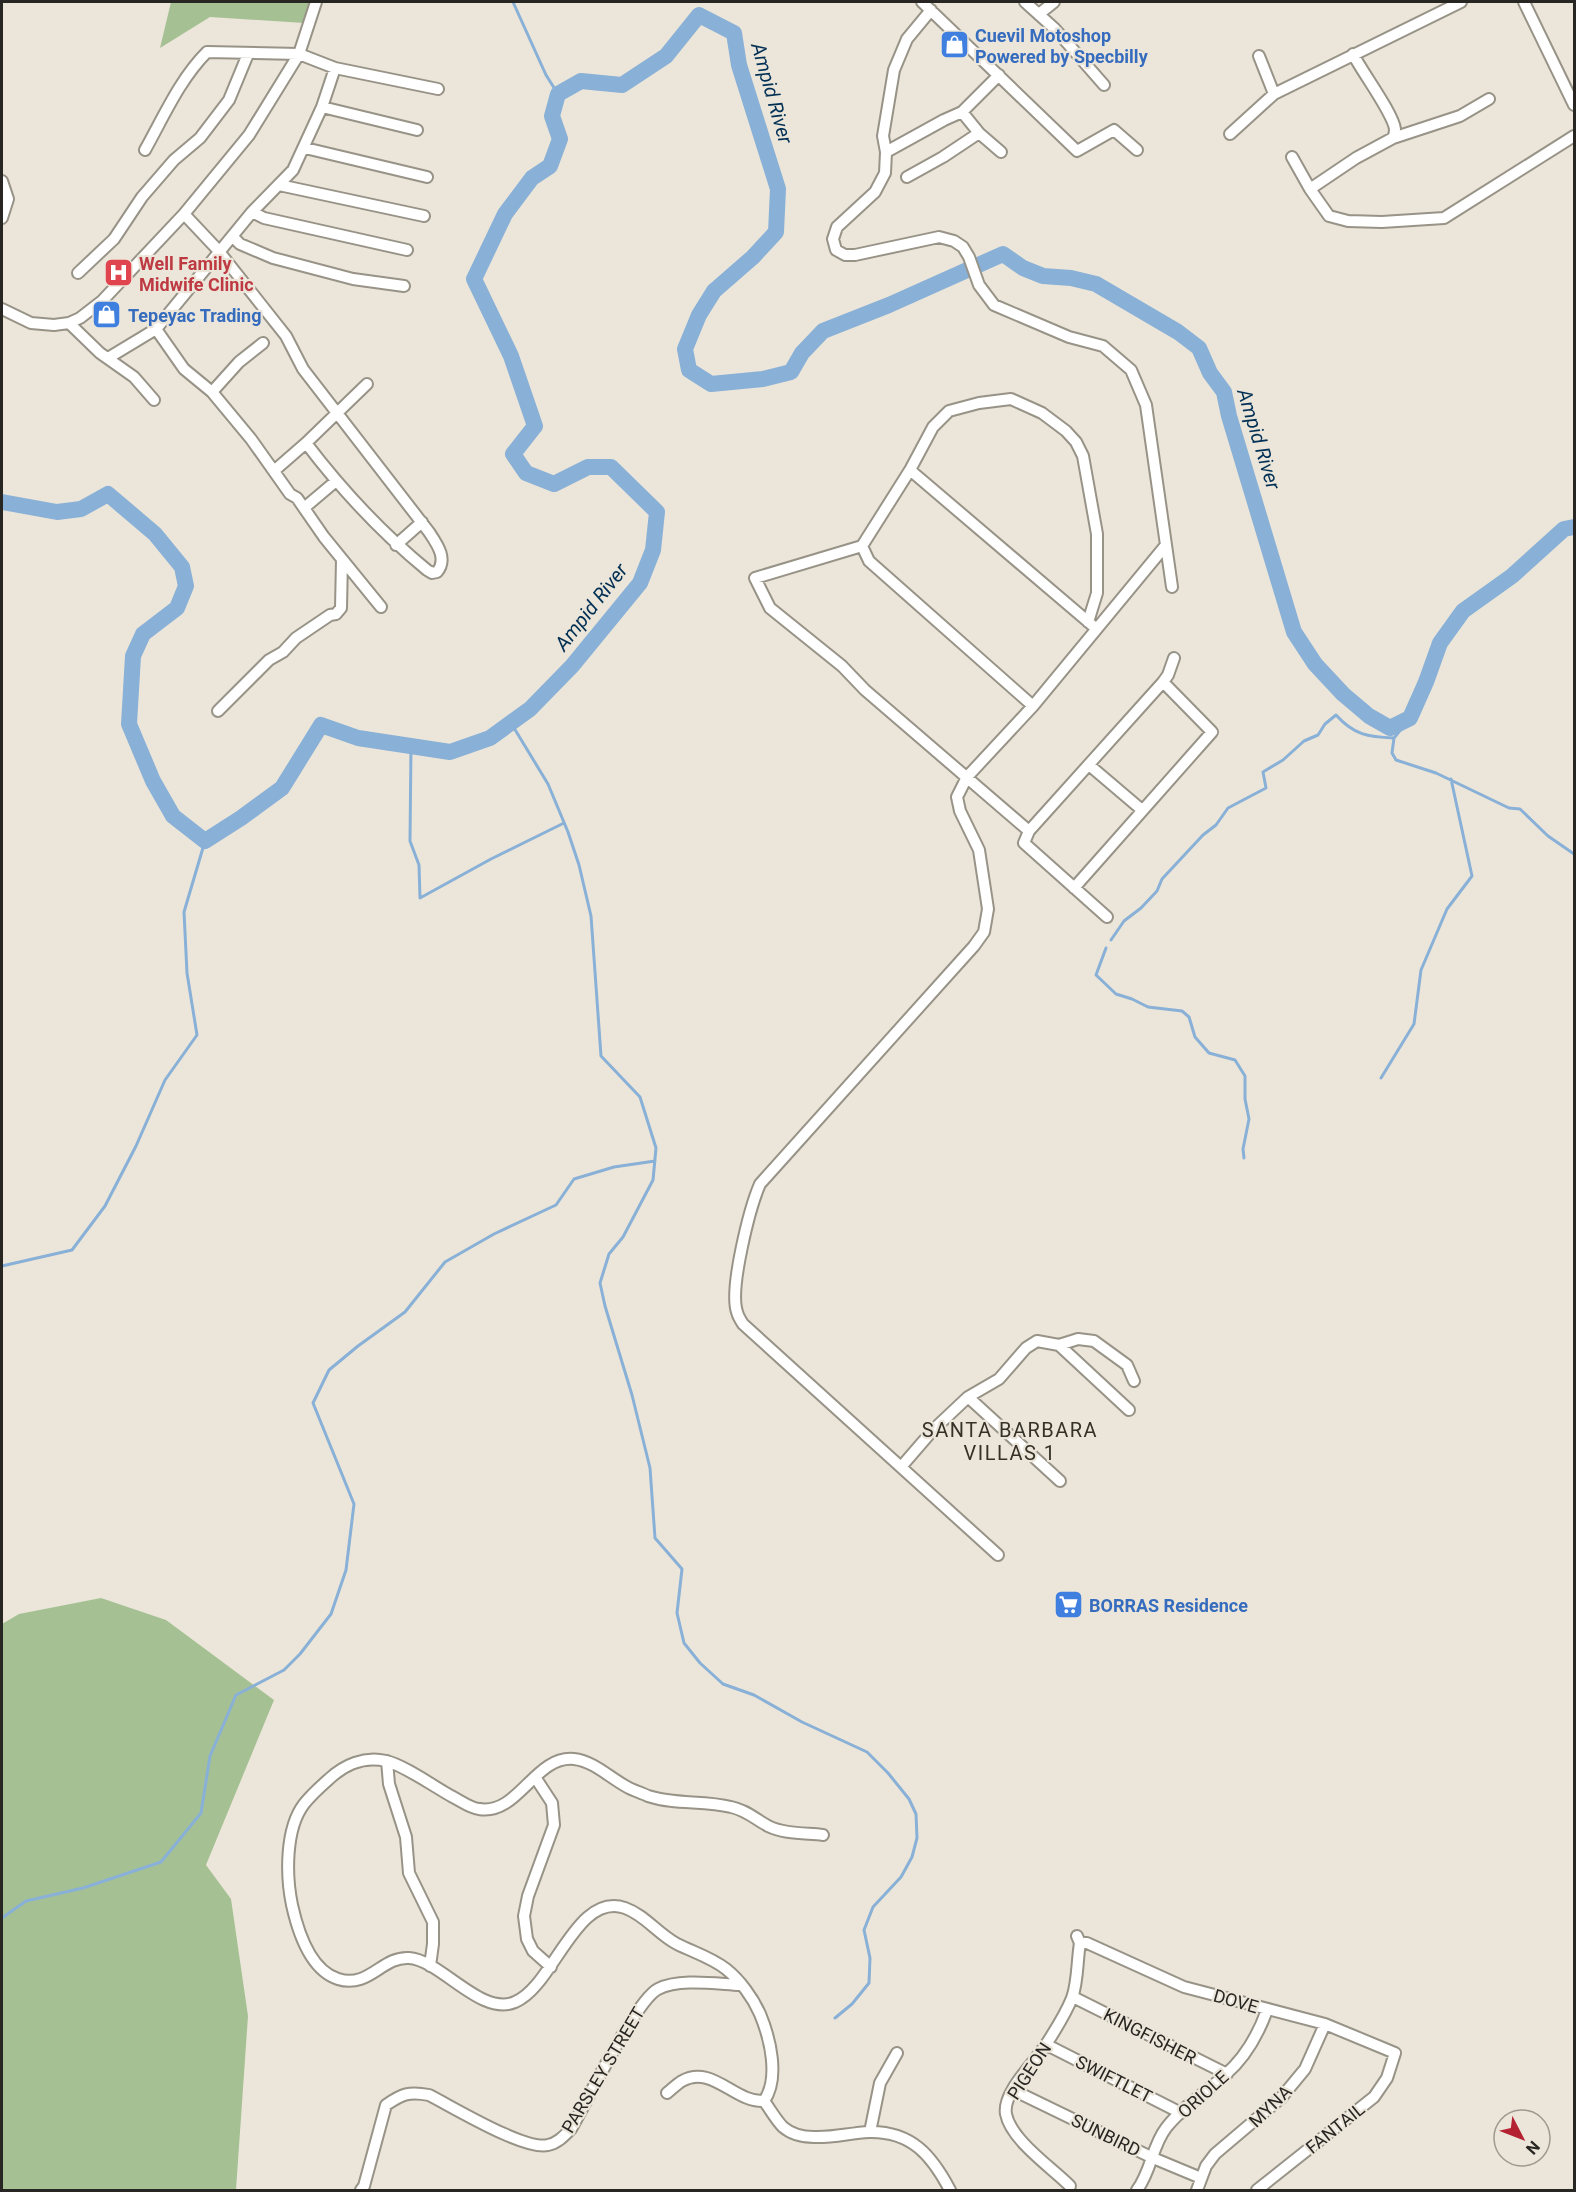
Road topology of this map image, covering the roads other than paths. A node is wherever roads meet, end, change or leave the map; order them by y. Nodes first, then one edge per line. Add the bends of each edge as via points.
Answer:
1 (316, 2) edge
2 (922, 2) edge
3 (1025, 2) edge
4 (1054, 2) edge
5 (1461, 2) edge
6 (1524, 2) edge
7 (931, 10) junction
8 (1039, 14) junction
9 (248, 54) junction
10 (299, 54) junction
11 (1353, 54) junction
12 (1259, 56) dead end
13 (334, 68) junction
14 (999, 75) junction
15 (1104, 86) dead end
16 (438, 89) dead end
17 (1274, 94) junction
18 (1489, 99) dead end
19 (1575, 105) edge
20 (322, 108) junction
21 (962, 112) junction
22 (417, 130) dead end
23 (979, 133) junction
24 (1230, 134) dead end
25 (1575, 136) edge
26 (1393, 138) junction
27 (305, 148) junction
28 (146, 150) dead end
29 (1137, 150) dead end
30 (886, 152) junction
31 (1001, 152) dead end
32 (1292, 157) dead end
33 (427, 177) dead end
34 (907, 177) dead end
35 (2, 182) edge
36 (279, 185) junction
37 (1310, 189) junction
38 (5, 200) edge
39 (252, 212) junction
40 (184, 214) junction
41 (424, 216) dead end
42 (2, 218) edge
43 (233, 237) junction
44 (407, 250) dead end
45 (220, 254) junction
46 (78, 273) dead end
47 (404, 286) dead end
48 (2, 309) edge
49 (69, 323) junction
50 (156, 329) junction
51 (263, 343) dead end
52 (108, 358) junction
53 (367, 384) dead end
54 (212, 392) junction
55 (154, 400) dead end
56 (336, 414) junction
57 (306, 443) junction
58 (275, 470) junction
59 (910, 470) junction
60 (336, 481) junction
61 (304, 508) junction
62 (422, 522) junction
63 (396, 545) junction
64 (1166, 545) junction
65 (862, 546) junction
66 (342, 559) junction
67 (1172, 587) dead end
68 (381, 606) dead end
69 (1088, 621) junction
70 (1098, 629) junction
71 (1174, 658) dead end
72 (1163, 682) junction
73 (1033, 706) junction
74 (218, 711) dead end
75 (1089, 765) junction
76 (968, 777) junction
77 (1142, 810) junction
78 (1029, 831) junction
79 (1074, 888) junction
80 (1107, 916) dead end
81 (1059, 1345) junction
82 (1134, 1381) dead end
83 (968, 1397) junction
84 (1129, 1410) dead end
85 (901, 1467) junction
86 (1060, 1481) dead end
87 (998, 1555) dead end
88 (387, 1761) junction
89 (535, 1777) junction
90 (823, 1835) dead end
91 (1079, 1940) joint
92 (430, 1966) junction
93 (551, 1967) junction
94 (740, 1985) junction
95 (1073, 1997) junction
96 (1267, 2010) junction
97 (1324, 2024) junction
98 (1047, 2044) junction
99 (1395, 2053) joint
100 (897, 2054) dead end
101 (1227, 2074) junction
102 (1013, 2090) junction
103 (667, 2093) dead end
104 (764, 2101) junction
105 (1180, 2113) junction
106 (870, 2132) junction
107 (1153, 2158) junction
108 (1202, 2178) junction
109 (1146, 2185) edge
110 (1070, 2186) dead end
111 (361, 2190) edge
112 (950, 2190) edge
113 (1137, 2190) edge
114 (1197, 2190) edge
115 (1257, 2190) edge

1 - 10 street
2 - 7 street
3 - 8 street
4 - 8 street
5 - 11 street
6 - 19 street
7 - 14 street
7 - 30 street via 907,39 894,70 883,136
8 - 15 street
9 - 10 street
9 - 28 street via 207,52 181,85
9 - 46 street via 229,100 200,138 174,159 142,196 114,239
10 - 13 street
10 - 40 street via 249,135
11 - 17 street
11 - 26 street via 1392,120 1396,130
12 - 17 street
13 - 16 street
13 - 20 street
14 - 21 street
14 - 29 street via 1077,151 1114,130
17 - 24 street
18 - 26 street via 1460,116
20 - 22 street
20 - 27 street
21 - 23 street
21 - 30 street
23 - 31 street
23 - 34 street
25 - 37 street via 1444,218 1348,221 1329,216
26 - 37 street
27 - 33 street
27 - 36 street
30 - 64 street via 885,173 875,192 837,227 833,239 836,250 855,255 939,237 954,241 963,247 979,285 994,305 1069,337 1103,346 1131,370 1146,405
32 - 37 street
35 - 38 street
36 - 39 street
36 - 41 street
38 - 42 street
39 - 43 street
39 - 44 street
40 - 45 street
40 - 49 street via 102,301
43 - 45 street
43 - 47 street via 273,258 353,279
45 - 50 street
45 - 56 street via 286,336 303,369
48 - 49 street via 42,325
49 - 52 street
50 - 52 street
50 - 54 street via 183,369
51 - 54 street
52 - 55 street via 134,377
53 - 56 street
54 - 58 street
56 - 57 street
56 - 62 street
57 - 58 street
57 - 60 street
58 - 61 street
59 - 65 street
59 - 69 street
59 - 69 street via 941,419 950,411 979,403 1011,399 1042,412 1066,431 1083,456 1097,534 1097,593
60 - 61 street
60 - 63 street
61 - 66 street
62 - 63 street
62 - 63 street via 440,549 442,564 436,572 427,570
64 - 67 street
64 - 70 street
65 - 73 street via 869,561
65 - 76 street via 755,578 770,608
66 - 68 street
66 - 74 street via 341,608 269,660
69 - 70 street
70 - 73 street
71 - 72 street
72 - 75 street
72 - 77 street via 1212,732
73 - 76 street
75 - 77 street
75 - 78 street
76 - 78 street
76 - 85 street via 957,797 979,850 988,909 984,932 760,1184 735,1285 736,1311 744,1324
77 - 79 street
78 - 79 street via 1024,843
79 - 80 street
81 - 82 street via 1078,1339 1094,1341 1127,1365
81 - 83 street via 1037,1341 1026,1347 999,1379
81 - 84 street
83 - 85 street
83 - 86 street
85 - 87 street
88 - 89 street via 480,1810 496,1808
88 - 92 street via 389,1784 406,1837 409,1873 433,1922
88 - 92 street via 352,1763 303,1805 290,1840 291,1902 310,1954 327,1975 357,1981 391,1962 410,1958
89 - 90 street via 554,1762 570,1758 656,1798 729,1806 776,1829
89 - 93 street via 552,1803 554,1825 524,1916 533,1951
91 - 95 street, PIGEON
91 - 96 street, DOVE via 1184,1987
92 - 93 street via 477,1996 503,2006 526,1995
93 - 94 street via 581,1922 593,1912 621,1906 636,1912 671,1941 727,1970
94 - 104 street via 760,2014 768,2038 772,2084
94 - 111 street, PARSLEY STREET via 679,1983 652,1993 635,2014 571,2129 548,2146 518,2140 429,2095 414,2092 399,2096 386,2105
95 - 98 street, PIGEON
95 - 101 street, KINGFISHER
96 - 97 street, DOVE
96 - 101 street, ORIOLE via 1254,2041
97 - 99 street, DOVE
97 - 108 street, MYNA via 1305,2069 1281,2098 1215,2154
98 - 102 street, PIGEON
98 - 105 street, SWIFTLET
99 - 115 street, FANTAIL via 1387,2078 1374,2097
100 - 106 street via 880,2083
101 - 105 street, ORIOLE
102 - 107 street, SUNBIRD
102 - 110 street, PIGEON via 1006,2103 1006,2114 1014,2132
103 - 104 street via 695,2076 708,2078 751,2100
104 - 106 street via 783,2127 804,2137
105 - 107 street, ORIOLE via 1165,2130
106 - 112 street via 897,2136 918,2147 930,2157
107 - 108 street, SUNBIRD
107 - 109 street, ORIOLE
108 - 114 street
109 - 113 street, ORIOLE

